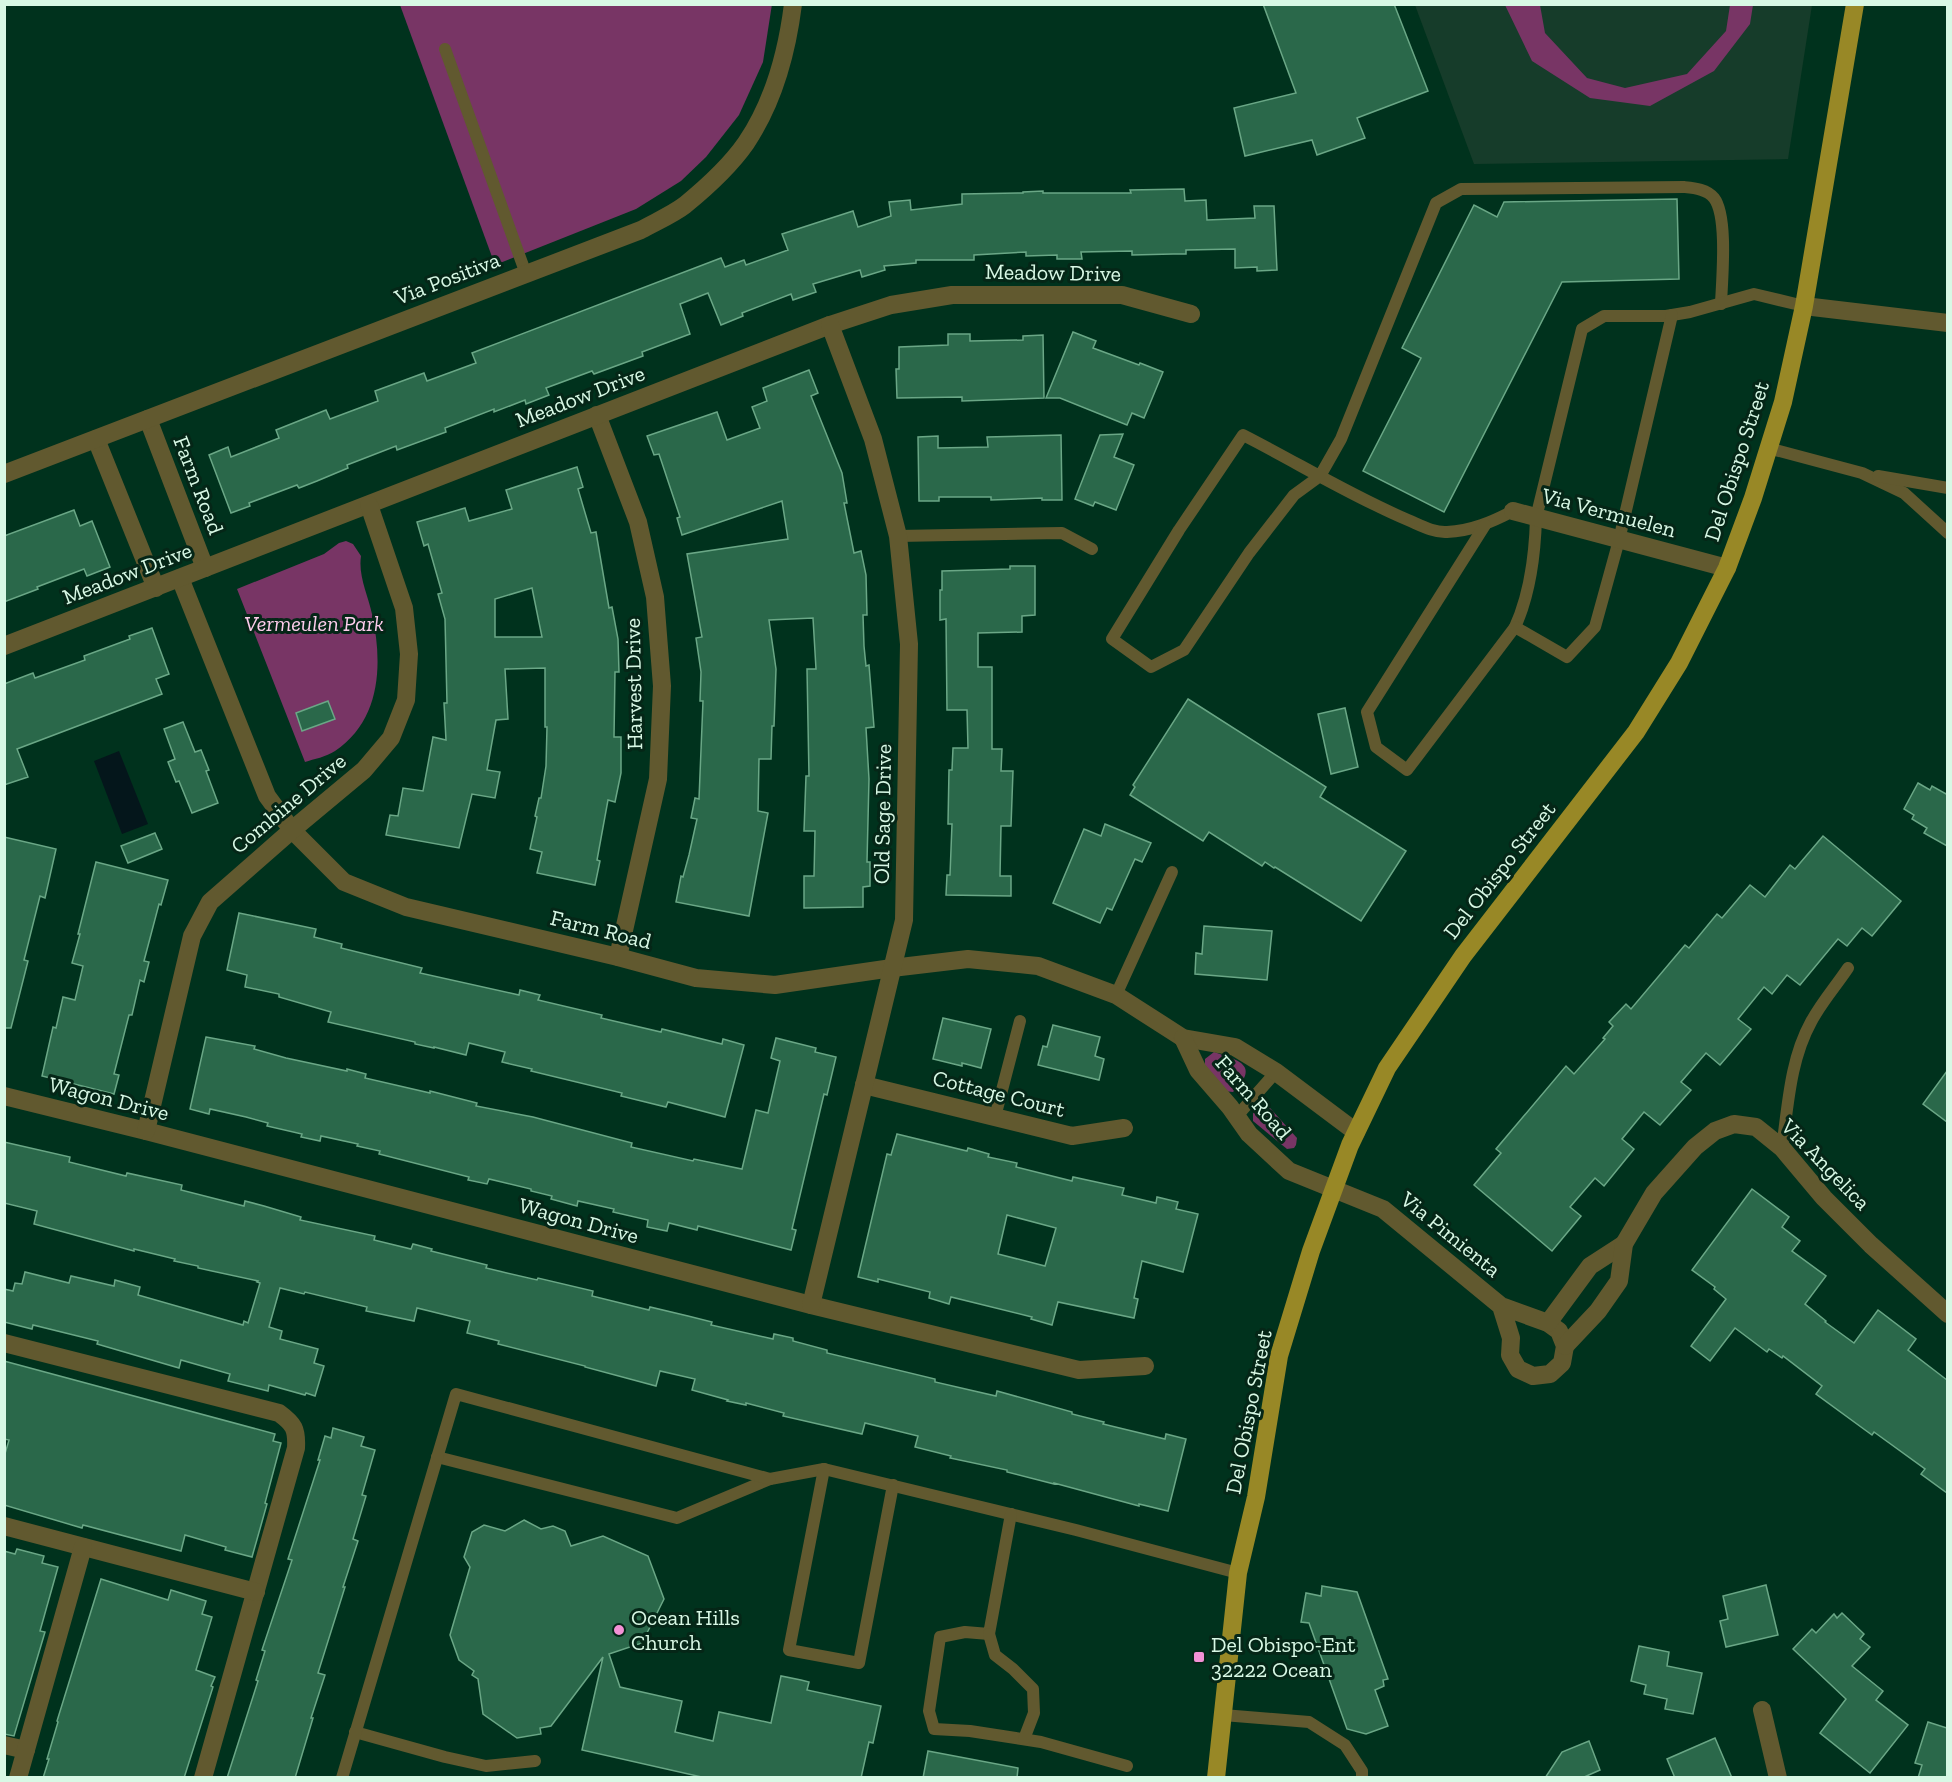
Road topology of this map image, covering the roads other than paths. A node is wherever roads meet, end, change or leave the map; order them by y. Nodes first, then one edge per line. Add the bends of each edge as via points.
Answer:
1 (793, 4) edge
2 (1855, 4) edge
3 (445, 49) dead end
4 (526, 274) junction
5 (1721, 304) junction
6 (1804, 306) junction
7 (1191, 314) dead end
8 (1672, 315) junction
9 (1947, 323) edge
10 (830, 325) junction
11 (597, 415) junction
12 (148, 419) junction
13 (96, 439) junction
14 (1768, 448) junction
15 (1862, 473) junction
16 (4, 474) edge
17 (1320, 476) junction
18 (1947, 488) edge
19 (369, 505) junction
20 (1513, 511) joint
21 (1536, 518) junction
22 (1485, 525) junction
23 (1947, 533) edge
24 (898, 536) junction
25 (1619, 540) junction
26 (1092, 549) dead end
27 (205, 568) junction
28 (1727, 568) junction
29 (180, 578) junction
30 (156, 588) junction
31 (1515, 627) junction
32 (4, 646) edge
33 (292, 830) junction
34 (1172, 872) dead end
35 (618, 957) junction
36 (892, 968) junction
37 (1848, 968) dead end
38 (1116, 995) junction
39 (1020, 1021) dead end
40 (1183, 1038) junction
41 (1276, 1072) junction
42 (864, 1085) junction
43 (4, 1096) edge
44 (1236, 1116) junction
45 (995, 1117) junction
46 (1124, 1128) dead end
47 (146, 1131) junction
48 (1356, 1132) junction
49 (1782, 1148) junction
50 (1335, 1191) junction
51 (1624, 1244) junction
52 (811, 1305) junction
53 (1501, 1306) junction
54 (1947, 1314) edge
55 (1548, 1323) junction
56 (4, 1343) edge
57 (1565, 1346) junction
58 (1144, 1366) dead end
59 (437, 1457) junction
60 (824, 1469) junction
61 (770, 1479) junction
62 (892, 1485) junction
63 (1011, 1515) junction
64 (4, 1526) edge
65 (83, 1547) junction
66 (1238, 1574) junction
67 (256, 1592) junction
68 (989, 1634) junction
69 (1762, 1710) dead end
70 (1223, 1715) junction
71 (355, 1732) junction
72 (1024, 1739) junction
73 (4, 1745) edge
74 (26, 1750) junction
75 (535, 1761) dead end
76 (1127, 1766) dead end
77 (18, 1778) edge
78 (203, 1778) edge
79 (342, 1778) edge
80 (1216, 1778) edge
81 (1362, 1778) edge
82 (1778, 1778) edge

1 - 4 street, Via Positiva via 780,70 767,104 746,143 716,177 683,206 641,230
2 - 6 main road, Del Obispo Street
3 - 4 lane
4 - 12 street, Via Positiva
5 - 6 lane via 1755,294
5 - 8 lane
5 - 17 lane via 1722,218 1713,197 1701,190 1461,189 1436,203 1341,439
6 - 9 street
6 - 14 main road, Del Obispo Street via 1783,402
7 - 10 street, Meadow Drive via 1122,295 952,295 891,305
8 - 21 lane via 1604,316 1582,329
8 - 25 lane
10 - 11 street, Meadow Drive
10 - 24 street, Old Sage Drive via 873,439
11 - 19 street, Meadow Drive
11 - 35 street, Harvest Drive via 638,522 655,597 662,686 658,778
12 - 13 street, Via Positiva
12 - 27 street, Farm Road
13 - 16 street, Via Positiva
13 - 30 street
14 - 15 lane
14 - 28 main road, Del Obispo Street
15 - 18 lane
15 - 23 lane via 1904,493
17 - 17 lane via 1294,495 1249,553 1184,650 1151,667 1112,639 1243,435
17 - 22 lane via 1432,530 1446,533
19 - 27 street, Meadow Drive
19 - 33 street, Combine Drive via 404,608 409,654 406,700 391,738 364,770
20 - 21 street, Via Vermuelen
20 - 22 lane
21 - 25 street, Via Vermuelen
21 - 31 lane via 1523,609
22 - 31 lane via 1367,712 1376,747 1407,770
24 - 26 lane via 1062,533
24 - 36 street, Old Sage Drive via 909,644 904,920
25 - 28 street, Via Vermuelen
25 - 31 lane via 1595,627 1567,657
27 - 29 street, Meadow Drive
28 - 48 main road, Del Obispo Street via 1679,663 1636,732 1463,956 1388,1068
29 - 30 street, Meadow Drive
29 - 33 street, Farm Road via 267,796
30 - 32 street, Meadow Drive
33 - 35 street, Farm Road via 344,882 406,907
33 - 47 street, Combine Drive via 210,902 192,936
34 - 38 lane
35 - 36 street, Farm Road via 696,978 775,985
36 - 38 street, Farm Road via 968,958 1038,966
36 - 42 street, Old Sage Drive
37 - 49 lane via 1806,1032 1791,1082
38 - 40 street, Farm Road
39 - 45 lane
40 - 41 street, Farm Road via 1235,1047
40 - 44 street, Farm Road via 1198,1070
41 - 44 lane
41 - 48 street, Farm Road
42 - 45 street, Cottage Court
42 - 52 street, Old Sage Drive
43 - 47 street, Wagon Drive
44 - 50 street, Farm Road via 1249,1134 1289,1171
45 - 46 street, Cottage Court via 1072,1136
47 - 52 street, Wagon Drive
48 - 50 main road, Del Obispo Street
49 - 51 street, Via Angelica via 1756,1127 1734,1124 1715,1131 1695,1147 1654,1193
49 - 54 street, Via Angelica via 1824,1198
50 - 53 street, Via Pimienta via 1383,1209
50 - 66 main road, Del Obispo Street via 1311,1251 1279,1356 1256,1497
51 - 55 street, Via Angelica via 1590,1266
51 - 57 street, Via Angelica via 1619,1281 1598,1311
52 - 58 street, Wagon Drive via 1079,1370
53 - 55 street, Via Pimienta
53 - 57 street, Via Pimienta via 1511,1338 1510,1355 1518,1370 1533,1376 1550,1374 1562,1362
55 - 57 street via 1559,1331
56 - 67 street via 279,1413 292,1422 296,1448
59 - 61 lane via 677,1518
59 - 61 lane via 456,1394
59 - 71 lane
60 - 61 lane
60 - 62 lane
60 - 62 lane via 789,1650 859,1663
62 - 63 lane
63 - 66 lane
63 - 68 lane
64 - 65 street
65 - 67 street
65 - 74 street
66 - 70 main road, Del Obispo Street
67 - 78 street
68 - 72 lane via 995,1655 1033,1689 1034,1713
68 - 72 lane via 965,1632 940,1637 929,1711 934,1729
69 - 82 street
70 - 80 main road, Del Obispo Street
70 - 81 lane via 1309,1722 1345,1745 1362,1771
71 - 75 lane via 486,1766
71 - 79 lane
72 - 76 lane
73 - 74 street
74 - 77 street

